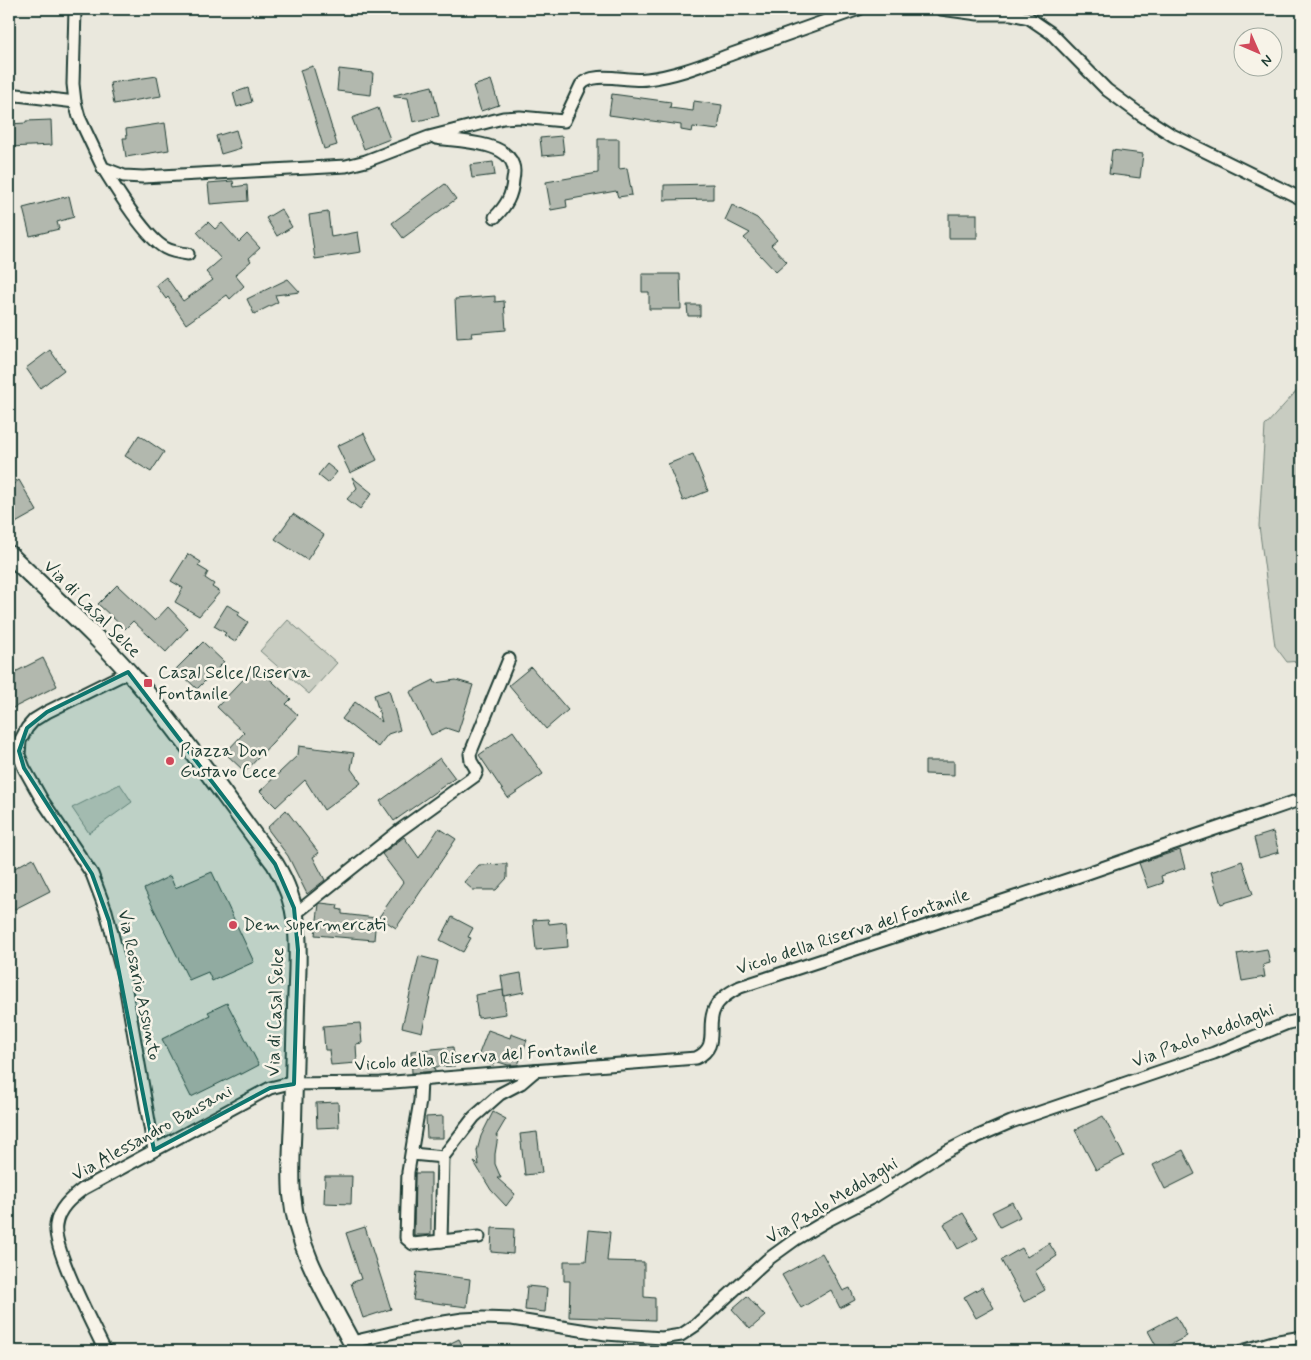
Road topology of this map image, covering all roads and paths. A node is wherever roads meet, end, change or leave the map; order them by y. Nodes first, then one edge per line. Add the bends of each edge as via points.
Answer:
1 (76, 9) edge
2 (859, 9) edge
3 (941, 9) edge
4 (9, 94) edge
5 (75, 102) junction
6 (429, 137) junction
7 (104, 168) junction
8 (1302, 199) edge
9 (495, 217) dead end
10 (188, 254) dead end
11 (9, 554) edge
12 (508, 659) dead end
13 (128, 672) junction
14 (1302, 799) edge
15 (295, 914) junction
16 (1302, 1020) edge
17 (535, 1071) junction
18 (421, 1080) junction
19 (294, 1084) junction
20 (154, 1150) junction
21 (412, 1154) junction
22 (443, 1157) junction
23 (479, 1237) dead end
24 (442, 1240) junction
25 (1302, 1338) edge
26 (354, 1347) edge
27 (105, 1351) edge
28 (1242, 1351) edge

1 - 5 street
2 - 6 street via 660,77 588,79 564,121 507,118
3 - 8 street via 1011,14 1034,20 1055,36 1112,94 1147,120
4 - 5 street
5 - 7 street
6 - 7 street via 346,166 143,178 124,176
6 - 9 street via 486,145 511,160 514,171 511,194
7 - 10 street via 158,243 166,249
11 - 13 main road, Via di Casal Selce
12 - 15 street via 470,754 477,771 475,776 400,830
13 - 15 main road, Via di Casal Selce via 275,864 286,884
13 - 20 street, Via Rosario Assunto via 34,720 24,732 19,751 24,768 42,800 92,874 106,911 124,979
14 - 17 street, Vicolo della Riserva del Fontanile via 740,987 714,1008 711,1042 708,1050 696,1058
15 - 19 main road, Via di Casal Selce via 298,950
16 - 26 street, Via Paolo Medolaghi via 967,1140 883,1192 796,1239 755,1270 696,1325 681,1334 662,1338 606,1334 512,1319 483,1318 444,1321
17 - 18 street, Vicolo della Riserva del Fontanile
17 - 22 street via 500,1094 474,1117
18 - 19 street, Vicolo della Riserva del Fontanile
18 - 21 street
19 - 20 street, Via Alessandro Bausani via 270,1088
19 - 26 main road, Via di Casal Selce via 291,1170 296,1219 311,1263
20 - 27 street, Via Alessandro Bausani via 78,1192 64,1207 56,1223 56,1237 70,1276
21 - 22 street
21 - 24 street via 408,1172 406,1238 413,1244
22 - 24 street
23 - 24 street
25 - 28 street

